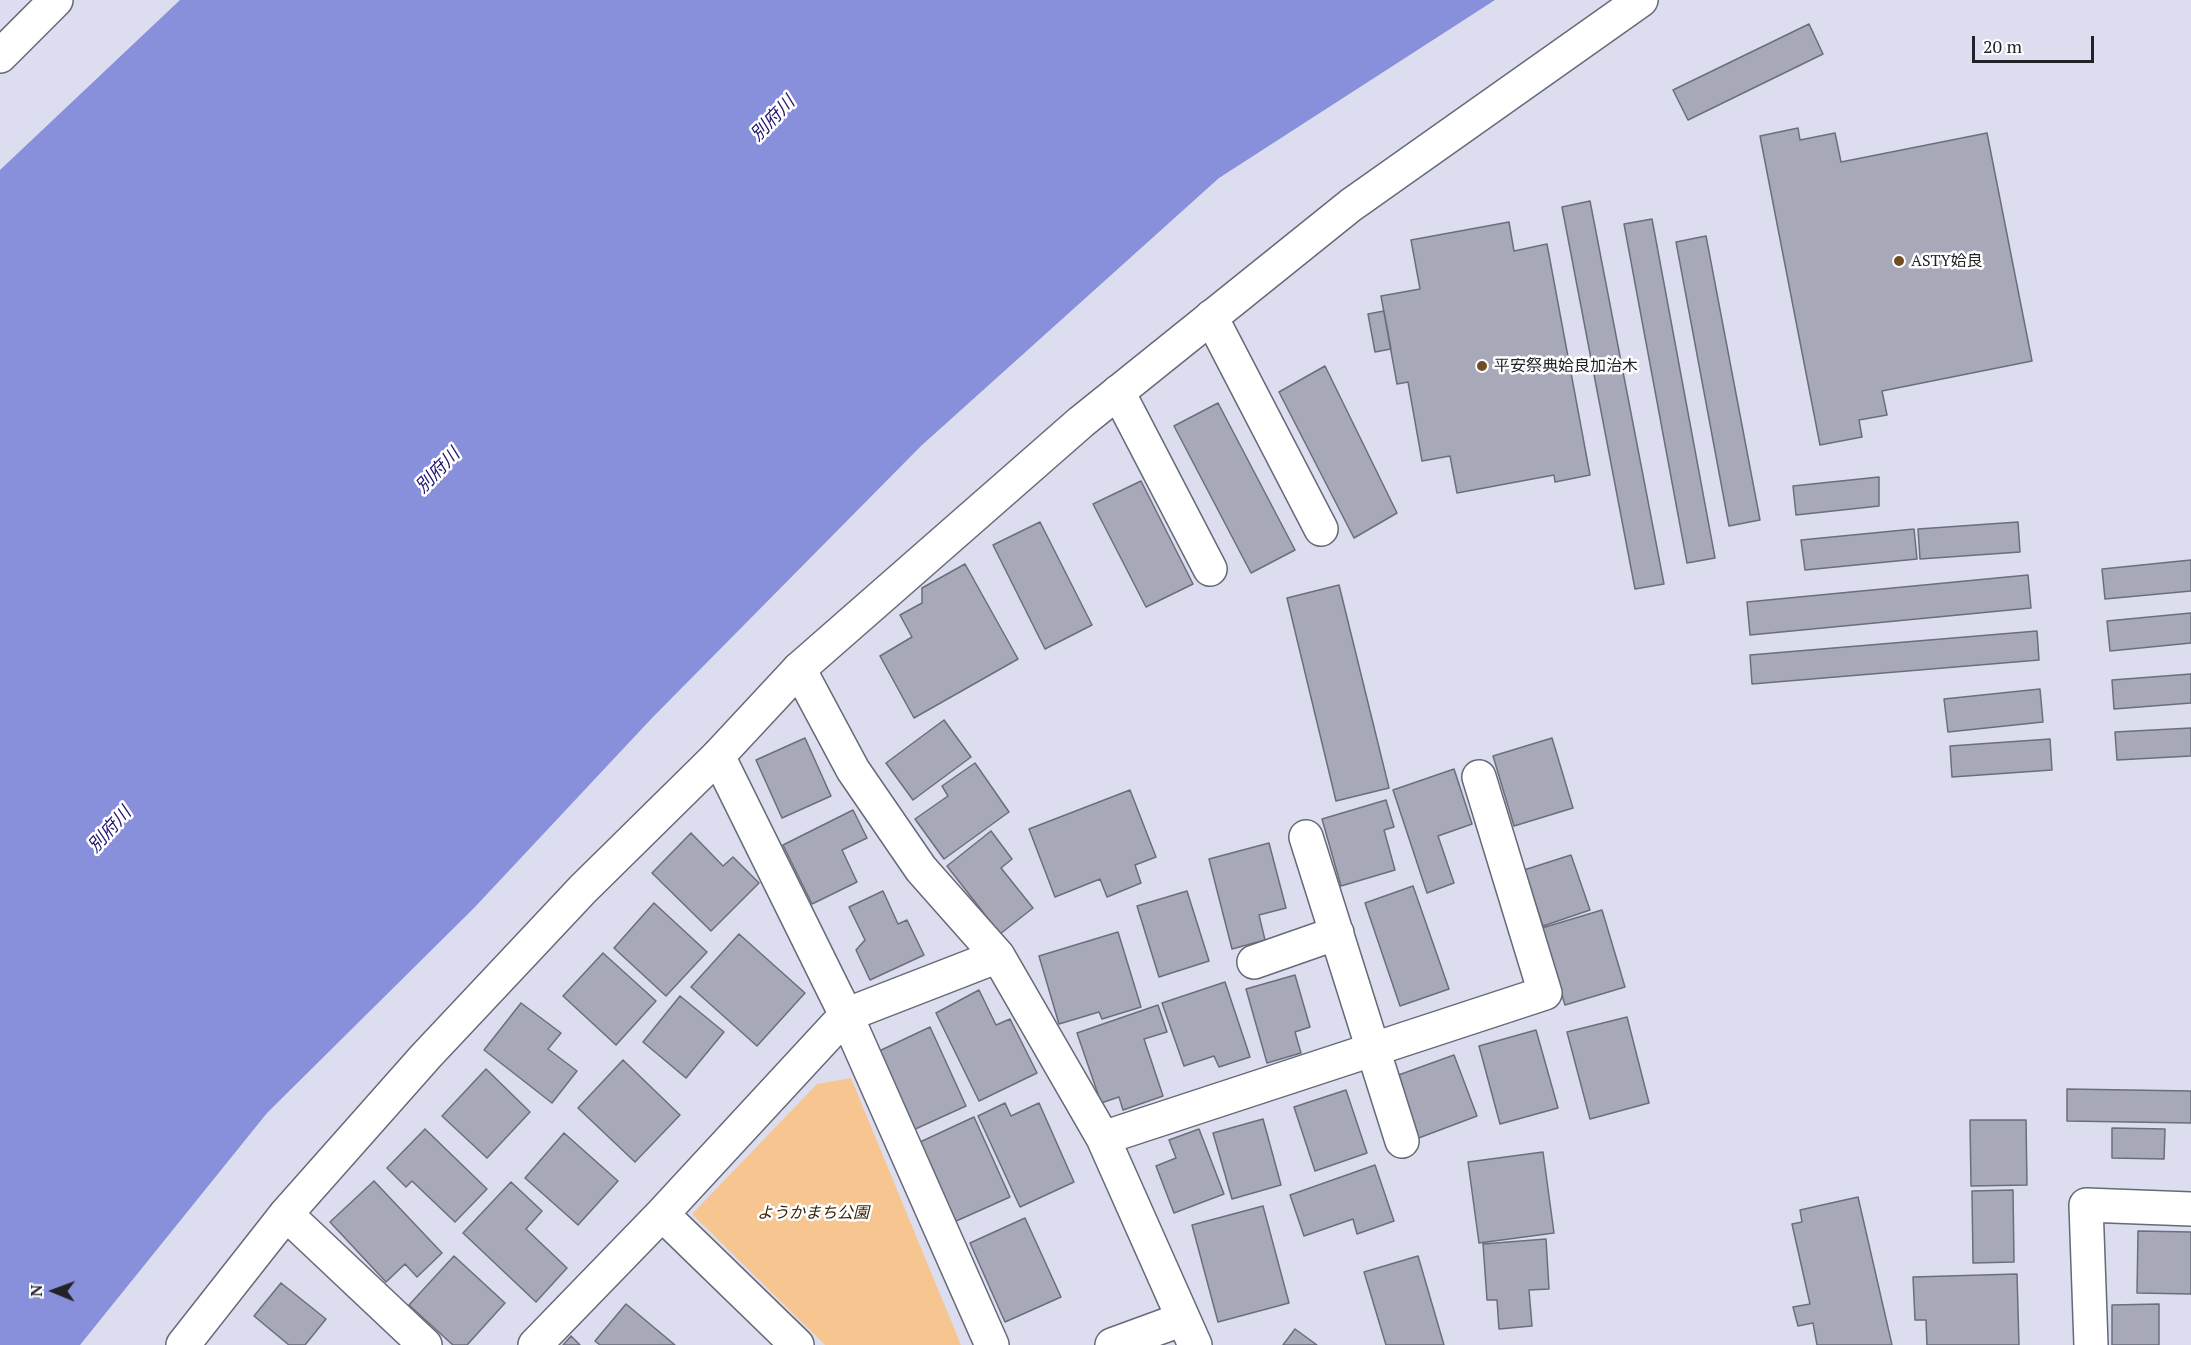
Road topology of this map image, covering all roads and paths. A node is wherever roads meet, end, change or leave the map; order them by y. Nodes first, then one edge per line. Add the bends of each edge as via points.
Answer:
1 (56, 0) edge
2 (1641, 0) edge
3 (0, 56) edge
4 (1211, 317) junction
5 (1118, 392) junction
6 (1321, 530) dead end
7 (1210, 569) dead end
8 (799, 669) junction
9 (718, 756) junction
10 (1479, 777) dead end
11 (1306, 837) dead end
12 (1337, 933) junction
13 (998, 956) junction
14 (1254, 962) dead end
15 (846, 1015) junction
16 (1373, 1049) junction
17 (1103, 1138) junction
18 (1402, 1141) dead end
19 (2191, 1209) edge
20 (286, 1214) junction
21 (662, 1214) junction
22 (1189, 1332) edge
23 (183, 1345) edge
24 (425, 1345) edge
25 (535, 1345) edge
26 (797, 1345) edge
27 (992, 1345) edge
28 (1112, 1345) edge
29 (2091, 1345) edge

1 - 3 street
2 - 4 street via 1351,205
4 - 5 street
4 - 6 street
5 - 7 street
5 - 8 street
8 - 9 street
8 - 13 street via 853,770 921,869
9 - 15 street
9 - 20 street via 575,897
10 - 16 street via 1545,993
11 - 12 street
12 - 14 street
12 - 16 street
13 - 15 street
13 - 17 street
15 - 21 street
15 - 27 street
16 - 17 street
16 - 18 street
17 - 22 street
19 - 29 street via 2086,1205
20 - 23 street
20 - 24 street
21 - 25 street
21 - 26 street
22 - 28 street

